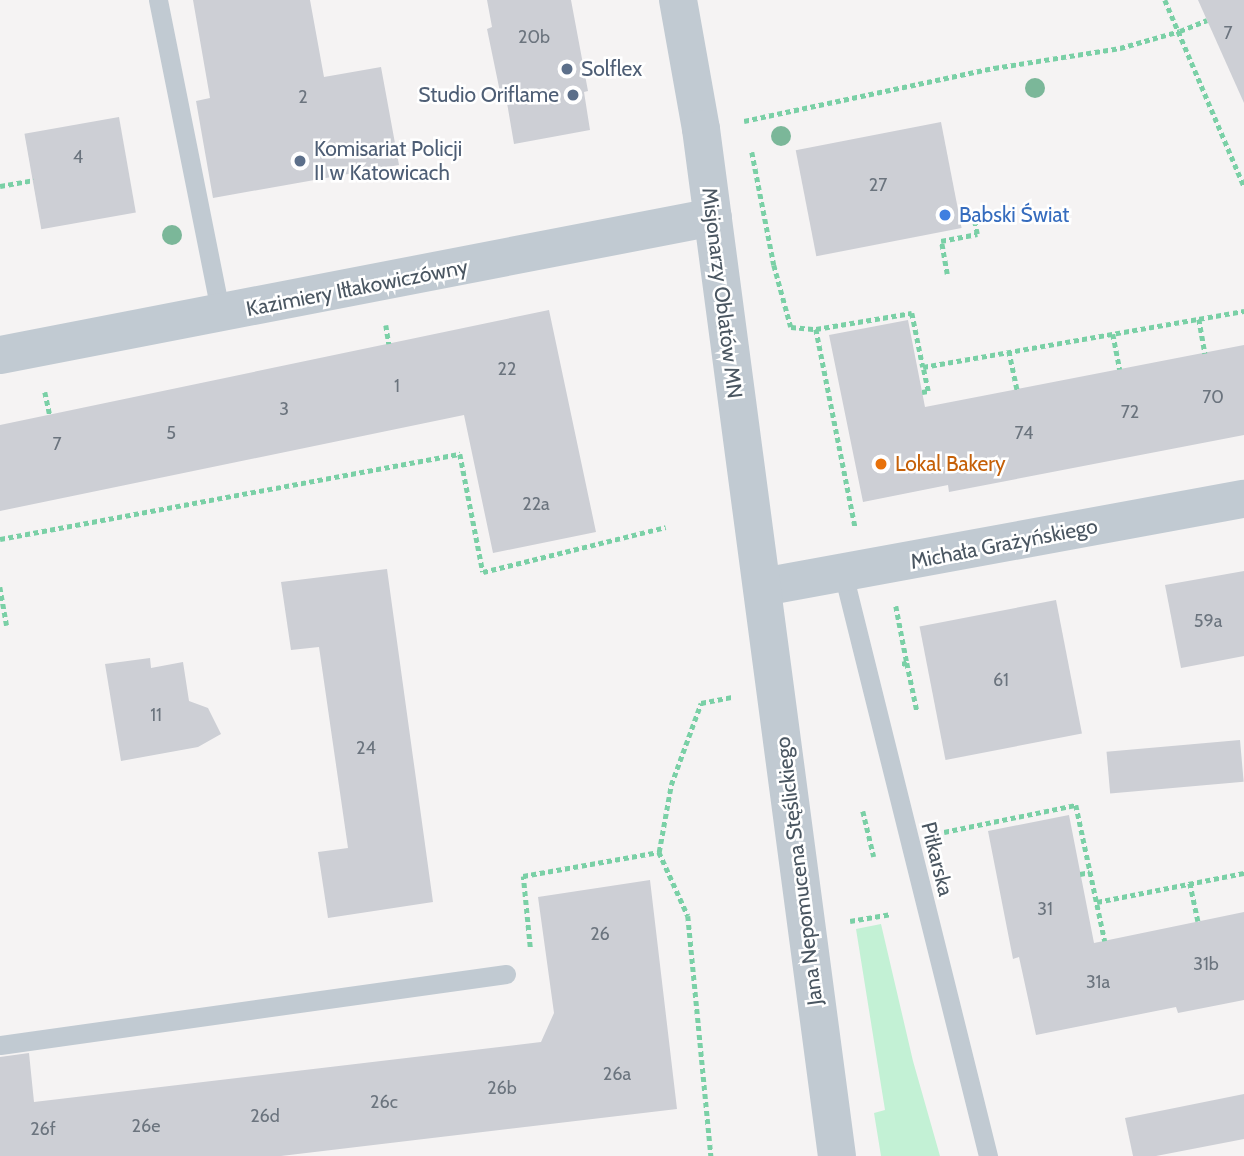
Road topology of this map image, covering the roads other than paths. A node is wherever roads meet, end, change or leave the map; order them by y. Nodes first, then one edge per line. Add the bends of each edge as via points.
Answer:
1 (158, 0) edge
2 (678, 0) edge
3 (713, 217) junction
4 (221, 315) junction
5 (0, 355) edge
6 (1244, 499) edge
7 (844, 573) junction
8 (763, 587) junction
9 (506, 974) road end
10 (0, 1045) edge
11 (837, 1156) edge
12 (988, 1156) edge

1 - 4 lane
2 - 3 street, Misjonarzy Oblatów MN
3 - 4 street, Kazimiery Iłłakowiczówny
3 - 8 street, Misjonarzy Oblatów MN
4 - 5 street, Kazimiery Iłłakowiczówny
6 - 7 street, Michała Grażyńskiego
7 - 8 street, Michała Grażyńskiego
7 - 12 lane, Piłkarska
8 - 11 street, Jana Nepomucena Stęślickiego
9 - 10 lane

